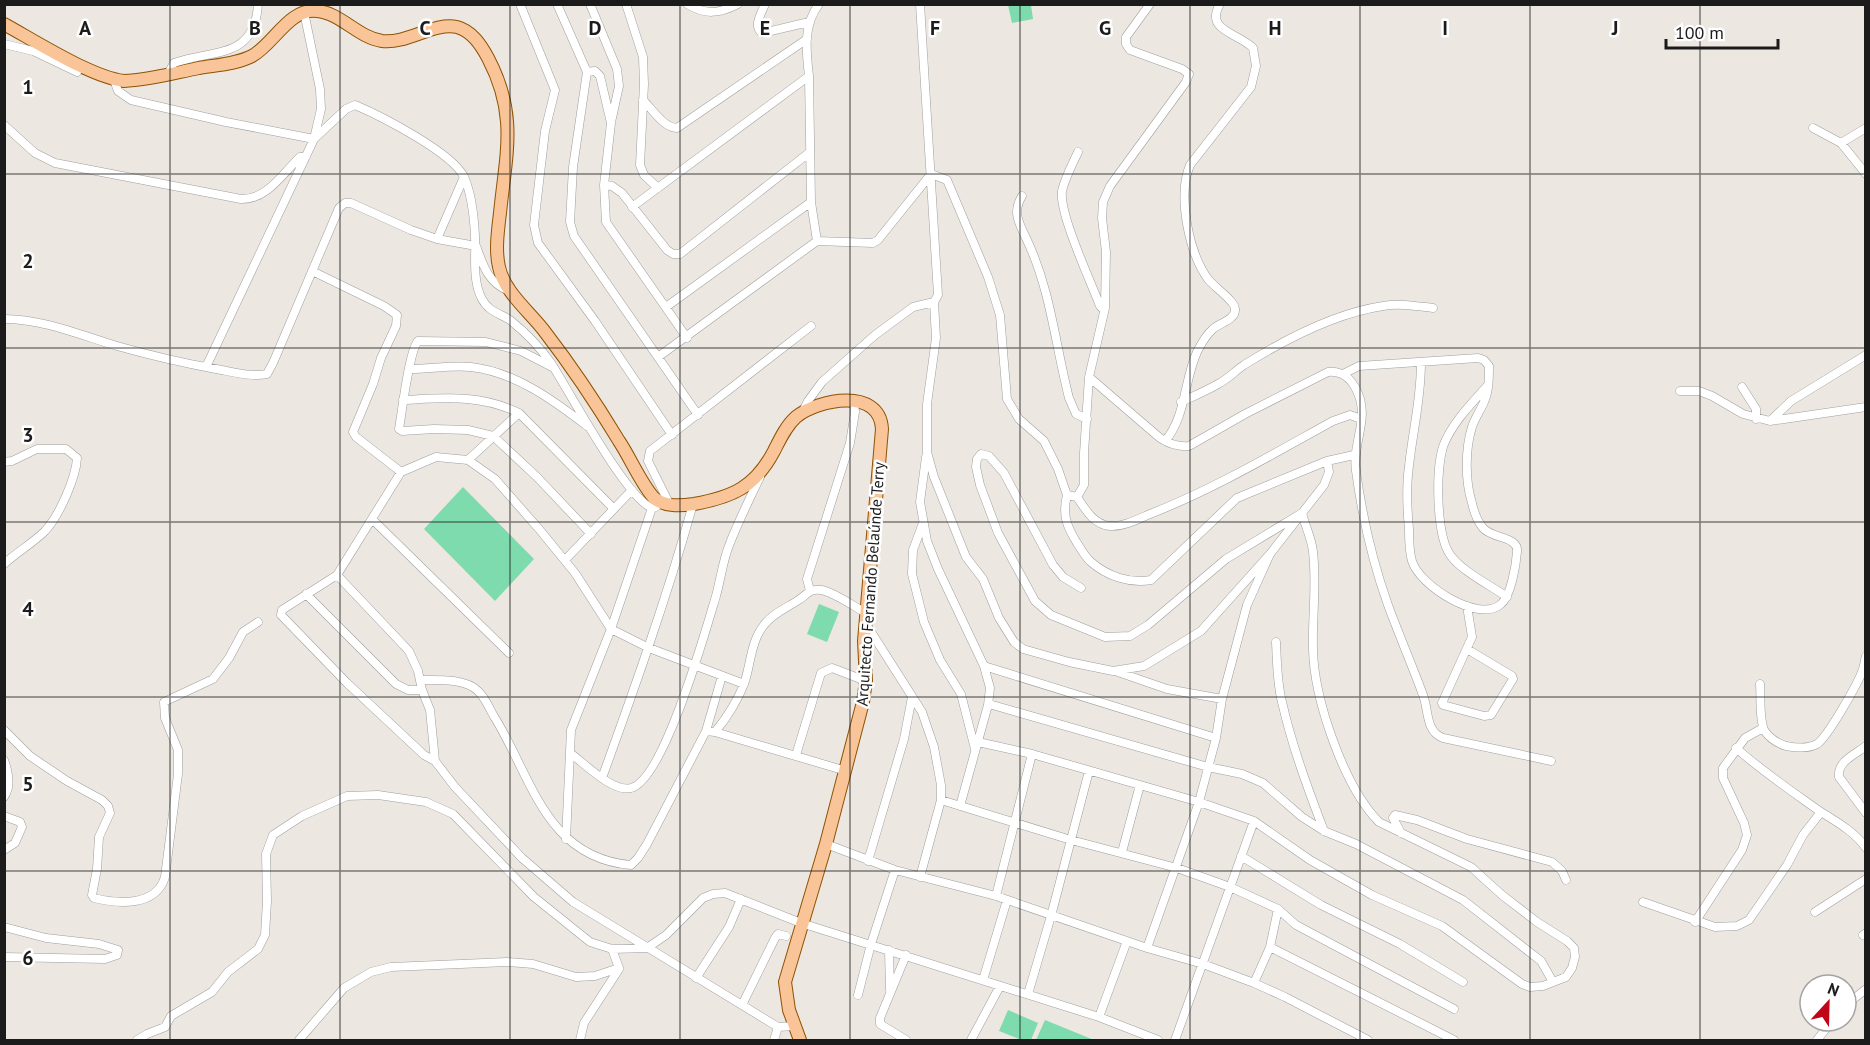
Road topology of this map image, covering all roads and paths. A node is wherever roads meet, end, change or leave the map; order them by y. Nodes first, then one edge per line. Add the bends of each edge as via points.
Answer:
1 (258, 4) edge
2 (520, 4) edge
3 (557, 4) edge
4 (590, 4) edge
5 (626, 4) edge
6 (687, 4) edge
7 (738, 4) edge
8 (765, 4) edge
9 (819, 4) edge
10 (920, 4) edge
11 (1150, 4) edge
12 (1220, 4) edge
13 (304, 12) junction
14 (809, 22) junction
15 (4, 24) edge
16 (807, 39) junction
17 (4, 44) edge
18 (81, 66) junction
19 (587, 72) junction
20 (168, 74) junction
21 (809, 76) junction
22 (114, 80) junction
23 (643, 100) junction
24 (611, 123) junction
25 (4, 125) edge
26 (1813, 128) dead end
27 (1865, 130) edge
28 (314, 139) junction
29 (1841, 143) junction
30 (810, 152) junction
31 (1078, 152) dead end
32 (306, 156) junction
33 (931, 174) junction
34 (1866, 174) edge
35 (464, 177) junction
36 (604, 185) junction
37 (658, 188) junction
38 (1022, 196) dead end
39 (811, 202) junction
40 (632, 207) junction
41 (437, 239) junction
42 (817, 241) junction
43 (476, 246) junction
44 (312, 271) junction
45 (509, 291) junction
46 (934, 302) junction
47 (666, 307) junction
48 (1433, 308) dead end
49 (1104, 310) junction
50 (4, 319) edge
51 (811, 326) dead end
52 (687, 338) junction
53 (1866, 355) edge
54 (658, 357) junction
55 (1421, 362) junction
56 (206, 367) junction
57 (554, 368) junction
58 (410, 369) junction
59 (1343, 374) junction
60 (1089, 376) junction
61 (1488, 384) junction
62 (1742, 387) dead end
63 (1680, 392) dead end
64 (403, 400) junction
65 (854, 400) junction
66 (1181, 402) junction
67 (1866, 407) edge
68 (519, 413) junction
69 (802, 413) junction
70 (698, 415) junction
71 (1756, 418) junction
72 (1087, 419) junction
73 (1361, 419) junction
74 (1770, 421) junction
75 (591, 429) junction
76 (672, 435) junction
77 (493, 436) junction
78 (1165, 441) junction
79 (927, 452) junction
80 (1354, 455) junction
81 (468, 460) junction
82 (1327, 461) junction
83 (4, 462) edge
84 (764, 470) junction
85 (401, 472) junction
86 (632, 490) junction
87 (1067, 495) junction
88 (1077, 497) junction
89 (693, 504) junction
90 (660, 505) junction
91 (614, 509) junction
92 (1302, 513) junction
93 (372, 519) junction
94 (924, 522) junction
95 (591, 534) junction
96 (1270, 554) junction
97 (564, 560) junction
98 (4, 564) edge
99 (337, 575) junction
100 (1081, 588) dead end
101 (810, 591) junction
102 (306, 594) junction
103 (1506, 597) junction
104 (1467, 606) junction
105 (865, 618) junction
106 (258, 622) dead end
107 (611, 629) junction
108 (1276, 642) dead end
109 (649, 648) junction
110 (1467, 649) junction
111 (509, 653) dead end
112 (1866, 656) edge
113 (693, 666) junction
114 (984, 666) junction
115 (1113, 671) junction
116 (722, 676) junction
117 (420, 680) junction
118 (866, 681) junction
119 (744, 684) junction
120 (1760, 684) dead end
121 (422, 690) junction
122 (912, 697) junction
123 (1222, 699) junction
124 (989, 704) junction
125 (1763, 728) junction
126 (4, 730) edge
127 (710, 732) junction
128 (1216, 738) junction
129 (978, 742) junction
130 (1866, 746) edge
131 (1736, 748) junction
132 (976, 751) junction
133 (570, 753) junction
134 (1032, 754) junction
135 (796, 755) junction
136 (4, 760) edge
137 (435, 761) junction
138 (1551, 761) dead end
139 (1208, 767) junction
140 (846, 771) junction
141 (1089, 771) junction
142 (602, 778) junction
143 (1140, 785) junction
144 (4, 797) edge
145 (941, 800) junction
146 (1199, 802) junction
147 (960, 806) junction
148 (1821, 812) junction
149 (1866, 813) edge
150 (4, 816) edge
151 (1254, 821) junction
152 (1014, 823) junction
153 (1324, 831) junction
154 (1401, 833) junction
155 (566, 839) junction
156 (1071, 840) junction
157 (1864, 843) edge
158 (826, 844) junction
159 (4, 850) edge
160 (1122, 852) junction
161 (1241, 856) junction
162 (868, 861) junction
163 (1177, 868) junction
164 (895, 870) junction
165 (920, 877) junction
166 (1866, 879) edge
167 (1566, 880) dead end
168 (1230, 887) junction
169 (996, 896) junction
170 (741, 899) junction
171 (1007, 900) junction
172 (1643, 902) dead end
173 (1278, 909) junction
174 (1815, 912) dead end
175 (1052, 916) junction
176 (1695, 922) junction
177 (801, 923) junction
178 (4, 927) edge
179 (786, 936) dead end
180 (1127, 941) junction
181 (871, 944) junction
182 (1270, 947) junction
183 (647, 948) junction
184 (1147, 948) junction
185 (612, 949) junction
186 (889, 950) junction
187 (906, 955) junction
188 (4, 957) edge
189 (1203, 964) junction
190 (619, 968) junction
191 (696, 978) junction
192 (983, 980) junction
193 (1463, 982) dead end
194 (1553, 982) junction
195 (1254, 983) junction
196 (1000, 986) junction
197 (890, 994) junction
198 (1028, 994) junction
199 (858, 995) dead end
200 (742, 1005) junction
201 (1455, 1009) dead end
202 (1099, 1017) junction
203 (794, 1026) junction
204 (778, 1027) junction
205 (137, 1041) edge
206 (299, 1041) edge
207 (580, 1041) edge
208 (774, 1041) edge
209 (800, 1041) edge
210 (906, 1041) edge
211 (971, 1041) edge
212 (1158, 1041) edge
213 (1175, 1041) edge
214 (1368, 1041) edge
215 (1454, 1041) edge

1 - 20 street via 254,27 245,42 217,55 174,63
2 - 76 street via 555,90 545,131 534,225 538,243
3 - 19 street
4 - 24 street via 617,69 619,86
5 - 23 street via 643,57
6 - 7 street via 708,13
8 - 14 street via 757,25 762,33
9 - 14 street
10 - 33 street
11 - 49 street via 1126,37 1126,44 1130,50 1189,74 1102,202 1106,252
12 - 66 street via 1216,21 1253,48 1256,73 1248,93 1190,165 1185,202 1198,262 1235,310 1233,317 1214,328 1201,344
13 - 20 main road via 244,60
13 - 28 street via 320,89 321,109
13 - 45 main road via 326,13 362,35 381,40 403,40 454,27 469,33 482,47 498,82 509,131 497,258
14 - 16 street
15 - 18 main road
16 - 21 street
16 - 23 street via 677,128 667,125
17 - 18 street via 33,51 77,72
18 - 22 main road
19 - 24 street via 595,71 600,76
19 - 54 street via 573,167 570,222 574,236
20 - 22 main road
21 - 30 street
21 - 37 street
22 - 28 street via 118,91 131,100
23 - 37 street via 640,165 644,175
24 - 36 street
25 - 32 street via 35,153 55,163 241,199 265,191 302,155
26 - 29 street
27 - 29 street
28 - 32 street
28 - 35 street via 355,105 436,149 458,166
29 - 34 street
30 - 39 street
30 - 40 street via 680,254 667,250
31 - 49 street via 1066,179 1062,203
32 - 56 street
33 - 42 street via 873,243
33 - 46 street via 938,295
33 - 87 street via 947,180 1000,315 1007,399 1020,419 1044,441
35 - 41 street
35 - 43 street
36 - 40 street via 612,186
36 - 47 street via 606,222
37 - 40 street
38 - 72 street via 1017,208 1018,221 1046,288 1069,398 1076,414
39 - 42 street
39 - 47 street
41 - 43 street
41 - 44 street via 351,203 345,204 339,208
42 - 52 street
43 - 45 street via 493,282
43 - 57 street via 477,287 482,299 489,309 526,333
44 - 56 street via 267,374 256,376
44 - 85 street via 397,315 353,432
45 - 90 main road via 576,375
46 - 69 street via 913,307 875,335 822,382
46 - 79 street via 936,338 927,404
47 - 52 street
48 - 66 street via 1384,305 1323,324
49 - 60 street
50 - 56 street via 46,324
51 - 70 street
52 - 54 street
53 - 74 street via 1791,400
54 - 70 street
55 - 59 street via 1359,366
55 - 61 street via 1481,359 1490,366
55 - 104 street via 1419,410 1408,467 1411,554 1422,578
57 - 58 street via 521,351 486,342 418,341
57 - 75 street
58 - 64 street
58 - 75 street via 471,367 506,375 551,398
59 - 73 street via 1359,395
59 - 78 street via 1328,372 1189,446
60 - 72 street
60 - 78 street
61 - 103 street via 1469,439 1468,483 1484,529 1516,546
61 - 103 street via 1444,443 1439,514 1442,537 1451,556
62 - 71 street via 1756,409
63 - 71 street via 1699,391
64 - 68 street via 460,397 503,405
64 - 77 street via 399,429 402,431 468,430
65 - 69 main road via 824,403
65 - 101 street via 850,443 807,579
65 - 105 main road, Arquitecto Fernando Belaúnde Terry via 877,413 882,429
66 - 78 street via 1176,423
67 - 74 street
68 - 77 street
68 - 91 street
69 - 84 main road via 786,428
70 - 76 street
71 - 74 street
72 - 88 street via 1084,485
73 - 80 street
73 - 88 street via 1350,415 1333,421 1209,489 1126,524 1099,523
75 - 86 street
76 - 90 street via 648,456
77 - 81 street
77 - 95 street
79 - 94 street via 920,502
79 - 115 street via 966,557 983,579 1014,642 1023,649
80 - 82 street
80 - 138 street via 1369,537 1387,603 1424,696 1431,729 1443,738
81 - 85 street via 435,457
81 - 97 street via 495,479
82 - 87 street via 1237,498 1151,580 1138,582 1104,571 1089,561 1067,527
82 - 92 street via 1329,472 1324,485
83 - 98 street via 37,449 66,449 77,458 58,513 45,531
84 - 89 main road via 738,492
84 - 113 street via 729,544
85 - 93 street
86 - 90 street via 644,503
86 - 91 street
87 - 88 street
89 - 90 main road
89 - 109 street
90 - 107 street
91 - 95 street
92 - 96 street
92 - 100 street via 1226,559 1148,625 1130,636 1105,637 1050,615 1035,601 998,533 984,495 976,467 981,454 989,456 1004,473 1053,565
92 - 154 street via 1314,555 1313,651 1318,689 1337,751 1367,811
93 - 99 street
93 - 111 street
94 - 114 street via 938,569
94 - 132 street via 913,550 912,574 924,622 940,660 961,694
95 - 97 street
96 - 115 street via 1201,631 1144,666
96 - 123 street via 1247,605
97 - 107 street
99 - 102 street
99 - 117 street via 409,651
101 - 105 street via 828,592
101 - 119 street via 763,626
102 - 121 street via 396,684 408,690
102 - 137 street via 282,610 284,619 347,683
103 - 104 street via 1492,609
104 - 110 street via 1472,637
105 - 118 main road, Arquitecto Fernando Belaúnde Terry
105 - 122 street
106 - 126 street via 243,632 213,679 164,702 165,718 178,750 178,785 165,878 159,891 151,896 114,903 94,898 99,837 110,813 108,806 30,756
107 - 109 street
107 - 133 street via 576,712
108 - 153 street via 1281,702
109 - 113 street
109 - 142 street
110 - 110 street via 1442,703 1491,716 1512,676
112 - 125 street via 1858,681 1818,744 1797,749 1781,745 1769,738
113 - 116 street
113 - 142 street via 671,734 652,769 631,789 622,789
114 - 124 street via 990,688
114 - 128 street
115 - 123 street via 1167,689
116 - 119 street
116 - 127 street
117 - 121 street
117 - 155 street via 464,684 477,690 504,733 533,795
118 - 135 street via 832,668 821,673
118 - 140 main road, Arquitecto Fernando Belaúnde Terry
119 - 127 street
120 - 125 street
121 - 137 street via 430,710
122 - 145 street via 929,728 942,785
122 - 162 street via 904,739
123 - 128 street
124 - 129 street
124 - 139 street
125 - 131 street
127 - 135 street
127 - 155 street via 647,844 631,865 604,860
128 - 139 street
129 - 132 street
129 - 134 street
130 - 149 street via 1842,763 1838,774
131 - 148 street
131 - 176 street via 1723,768 1723,778 1747,835 1742,850
132 - 147 street
133 - 142 street
133 - 155 street
134 - 141 street
134 - 152 street
135 - 140 street
136 - 144 street via 9,783
137 - 183 street via 522,858 573,902
139 - 146 street
139 - 153 street via 1263,783
140 - 158 main road, Arquitecto Fernando Belaúnde Terry
141 - 143 street
141 - 156 street
143 - 146 street
143 - 160 street
145 - 147 street
145 - 165 street
146 - 151 street
146 - 163 street
147 - 152 street
148 - 157 street
148 - 176 street via 1749,920 1737,926 1715,927
150 - 159 street via 21,822 22,827 15,843
151 - 161 street
151 - 194 street via 1310,860 1372,895 1442,926 1522,984
152 - 156 street
152 - 169 street
153 - 194 street via 1463,900 1540,961
154 - 167 street via 1395,815 1552,862
154 - 194 street via 1471,867 1528,915 1567,941 1574,948 1572,968
156 - 160 street
156 - 175 street
158 - 162 street
158 - 177 main road, Arquitecto Fernando Belaúnde Terry
160 - 163 street
161 - 168 street
161 - 193 street via 1321,905 1400,944
162 - 164 street
163 - 168 street
163 - 184 street
164 - 165 street
164 - 181 street
165 - 169 street
166 - 174 street
168 - 173 street
168 - 189 street
169 - 171 street
170 - 177 street
170 - 183 street via 725,894 703,898
170 - 191 street via 729,927
171 - 175 street
171 - 192 street
172 - 176 street
173 - 182 street
173 - 201 street via 1296,925
175 - 180 street
175 - 198 street
177 - 181 street
177 - 203 main road, Arquitecto Fernando Belaúnde Terry via 785,982
178 - 188 street via 118,950 117,955 105,959
179 - 200 street via 776,938
180 - 184 street
180 - 202 street
181 - 186 street
181 - 199 street
182 - 195 street
182 - 215 street
183 - 185 street
183 - 191 street
184 - 189 street
185 - 190 street
185 - 205 street via 590,942 534,897 453,814 426,802 378,795 347,796 302,816 273,835 266,854 265,935 258,949 228,972 212,992 171,1016 165,1027
186 - 187 street
186 - 197 street
187 - 192 street
187 - 197 street
189 - 195 street
189 - 213 street
190 - 206 street via 576,977 533,964 507,962 391,967 371,972 344,988
190 - 207 street via 584,1023
191 - 200 street
192 - 196 street
195 - 214 street
196 - 198 street
196 - 211 street
197 - 210 street via 880,1024
198 - 202 street
200 - 204 street
202 - 212 street
203 - 204 street
203 - 209 main road, Arquitecto Fernando Belaúnde Terry
204 - 208 street

